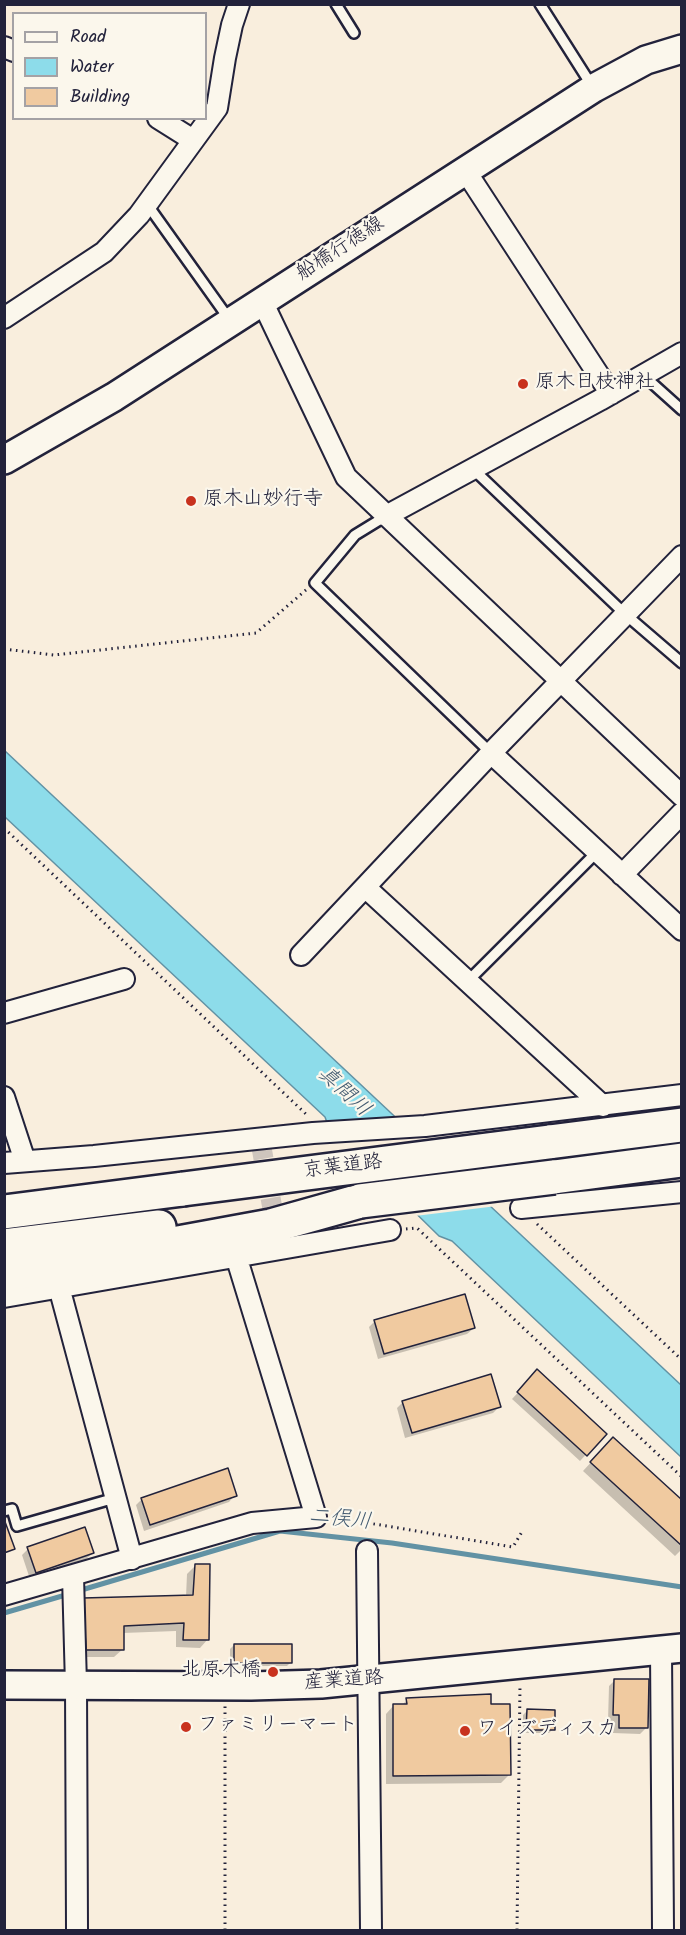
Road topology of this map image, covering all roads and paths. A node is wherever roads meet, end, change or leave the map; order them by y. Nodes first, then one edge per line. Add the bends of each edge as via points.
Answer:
1 (239, 4) edge
2 (336, 4) edge
3 (540, 4) edge
4 (354, 33) dead end
5 (681, 49) edge
6 (594, 88) junction
7 (161, 120) edge
8 (193, 140) junction
9 (465, 170) junction
10 (147, 204) junction
11 (262, 302) junction
12 (4, 318) edge
13 (231, 322) junction
14 (681, 353) edge
15 (644, 375) junction
16 (611, 394) junction
17 (681, 410) edge
18 (4, 460) edge
19 (473, 469) junction
20 (386, 516) junction
21 (681, 556) edge
22 (315, 583) junction
23 (625, 614) junction
24 (4, 649) edge
25 (681, 663) edge
26 (560, 681) junction
27 (491, 753) junction
28 (681, 796) edge
29 (681, 813) edge
30 (4, 828) edge
31 (597, 852) junction
32 (622, 875) junction
33 (365, 887) junction
34 (681, 930) edge
35 (301, 955) dead end
36 (124, 979) dead end
37 (468, 981) junction
38 (4, 1014) edge
39 (681, 1095) edge
40 (4, 1097) edge
41 (603, 1106) junction
42 (681, 1125) edge
43 (312, 1133) junction
44 (681, 1160) edge
45 (25, 1161) junction
46 (4, 1163) edge
47 (183, 1189) junction
48 (4, 1191) edge
49 (681, 1192) edge
50 (360, 1201) junction
51 (521, 1208) joint
52 (4, 1212) edge
53 (390, 1230) joint
54 (4, 1246) edge
55 (236, 1256) junction
56 (4, 1275) edge
57 (59, 1287) junction
58 (4, 1298) edge
59 (681, 1360) edge
60 (681, 1477) edge
61 (115, 1498) junction
62 (4, 1512) edge
63 (316, 1516) junction
64 (523, 1530) dead end
65 (368, 1551) dead end
66 (132, 1559) junction
67 (73, 1576) junction
68 (4, 1595) edge
69 (671, 1650) edge
70 (520, 1665) junction
71 (369, 1681) junction
72 (4, 1685) edge
73 (76, 1685) junction
74 (225, 1686) junction
75 (77, 1930) edge
76 (225, 1930) edge
77 (371, 1930) edge
78 (518, 1930) edge
79 (663, 1930) edge

1 - 8 street via 217,108
2 - 4 lane
3 - 6 lane
5 - 6 main road, 船橋行徳線 via 646,60
6 - 9 main road, 船橋行徳線
7 - 8 street
8 - 10 street
9 - 11 main road, 船橋行徳線
9 - 16 street
10 - 12 street via 104,252
10 - 13 lane
11 - 13 main road, 船橋行徳線
11 - 20 street via 346,477
13 - 18 main road, 船橋行徳線 via 114,397
14 - 15 street
15 - 16 street
15 - 17 lane
16 - 19 street
19 - 20 street
19 - 23 lane
20 - 22 lane via 354,535
20 - 26 street
21 - 23 street
22 - 24 path via 256,633 54,655
22 - 27 lane
23 - 25 lane
23 - 26 street
26 - 27 street
26 - 28 street
27 - 31 street
27 - 33 street
29 - 32 street
30 - 43 path via 309,1116
31 - 32 street
31 - 37 lane
32 - 34 street
33 - 35 street
33 - 37 street
36 - 38 street
37 - 41 street
39 - 41 street
40 - 45 street
41 - 43 street via 425,1126
42 - 47 highway, 京葉道路, bridge
43 - 45 street
44 - 50 highway, 京葉道路, bridge
45 - 46 street
47 - 48 highway via 112,1184
47 - 52 highway, 京葉道路
49 - 51 street
50 - 54 highway, 京葉道路
50 - 56 highway via 271,1226
51 - 59 path
53 - 55 street
53 - 60 path via 417,1228
55 - 57 street
55 - 63 street
57 - 58 street
57 - 61 street
61 - 62 lane via 17,1526 12,1509
61 - 66 street
63 - 64 path via 513,1546
63 - 66 street via 252,1523
65 - 71 street
66 - 67 street
67 - 68 street
67 - 73 street
69 - 70 main road, 産業道路
69 - 79 street
70 - 71 main road, 産業道路
70 - 78 path
71 - 74 main road, 産業道路
71 - 77 street
72 - 73 main road, 産業道路
73 - 74 main road, 産業道路
73 - 75 street
74 - 76 path

